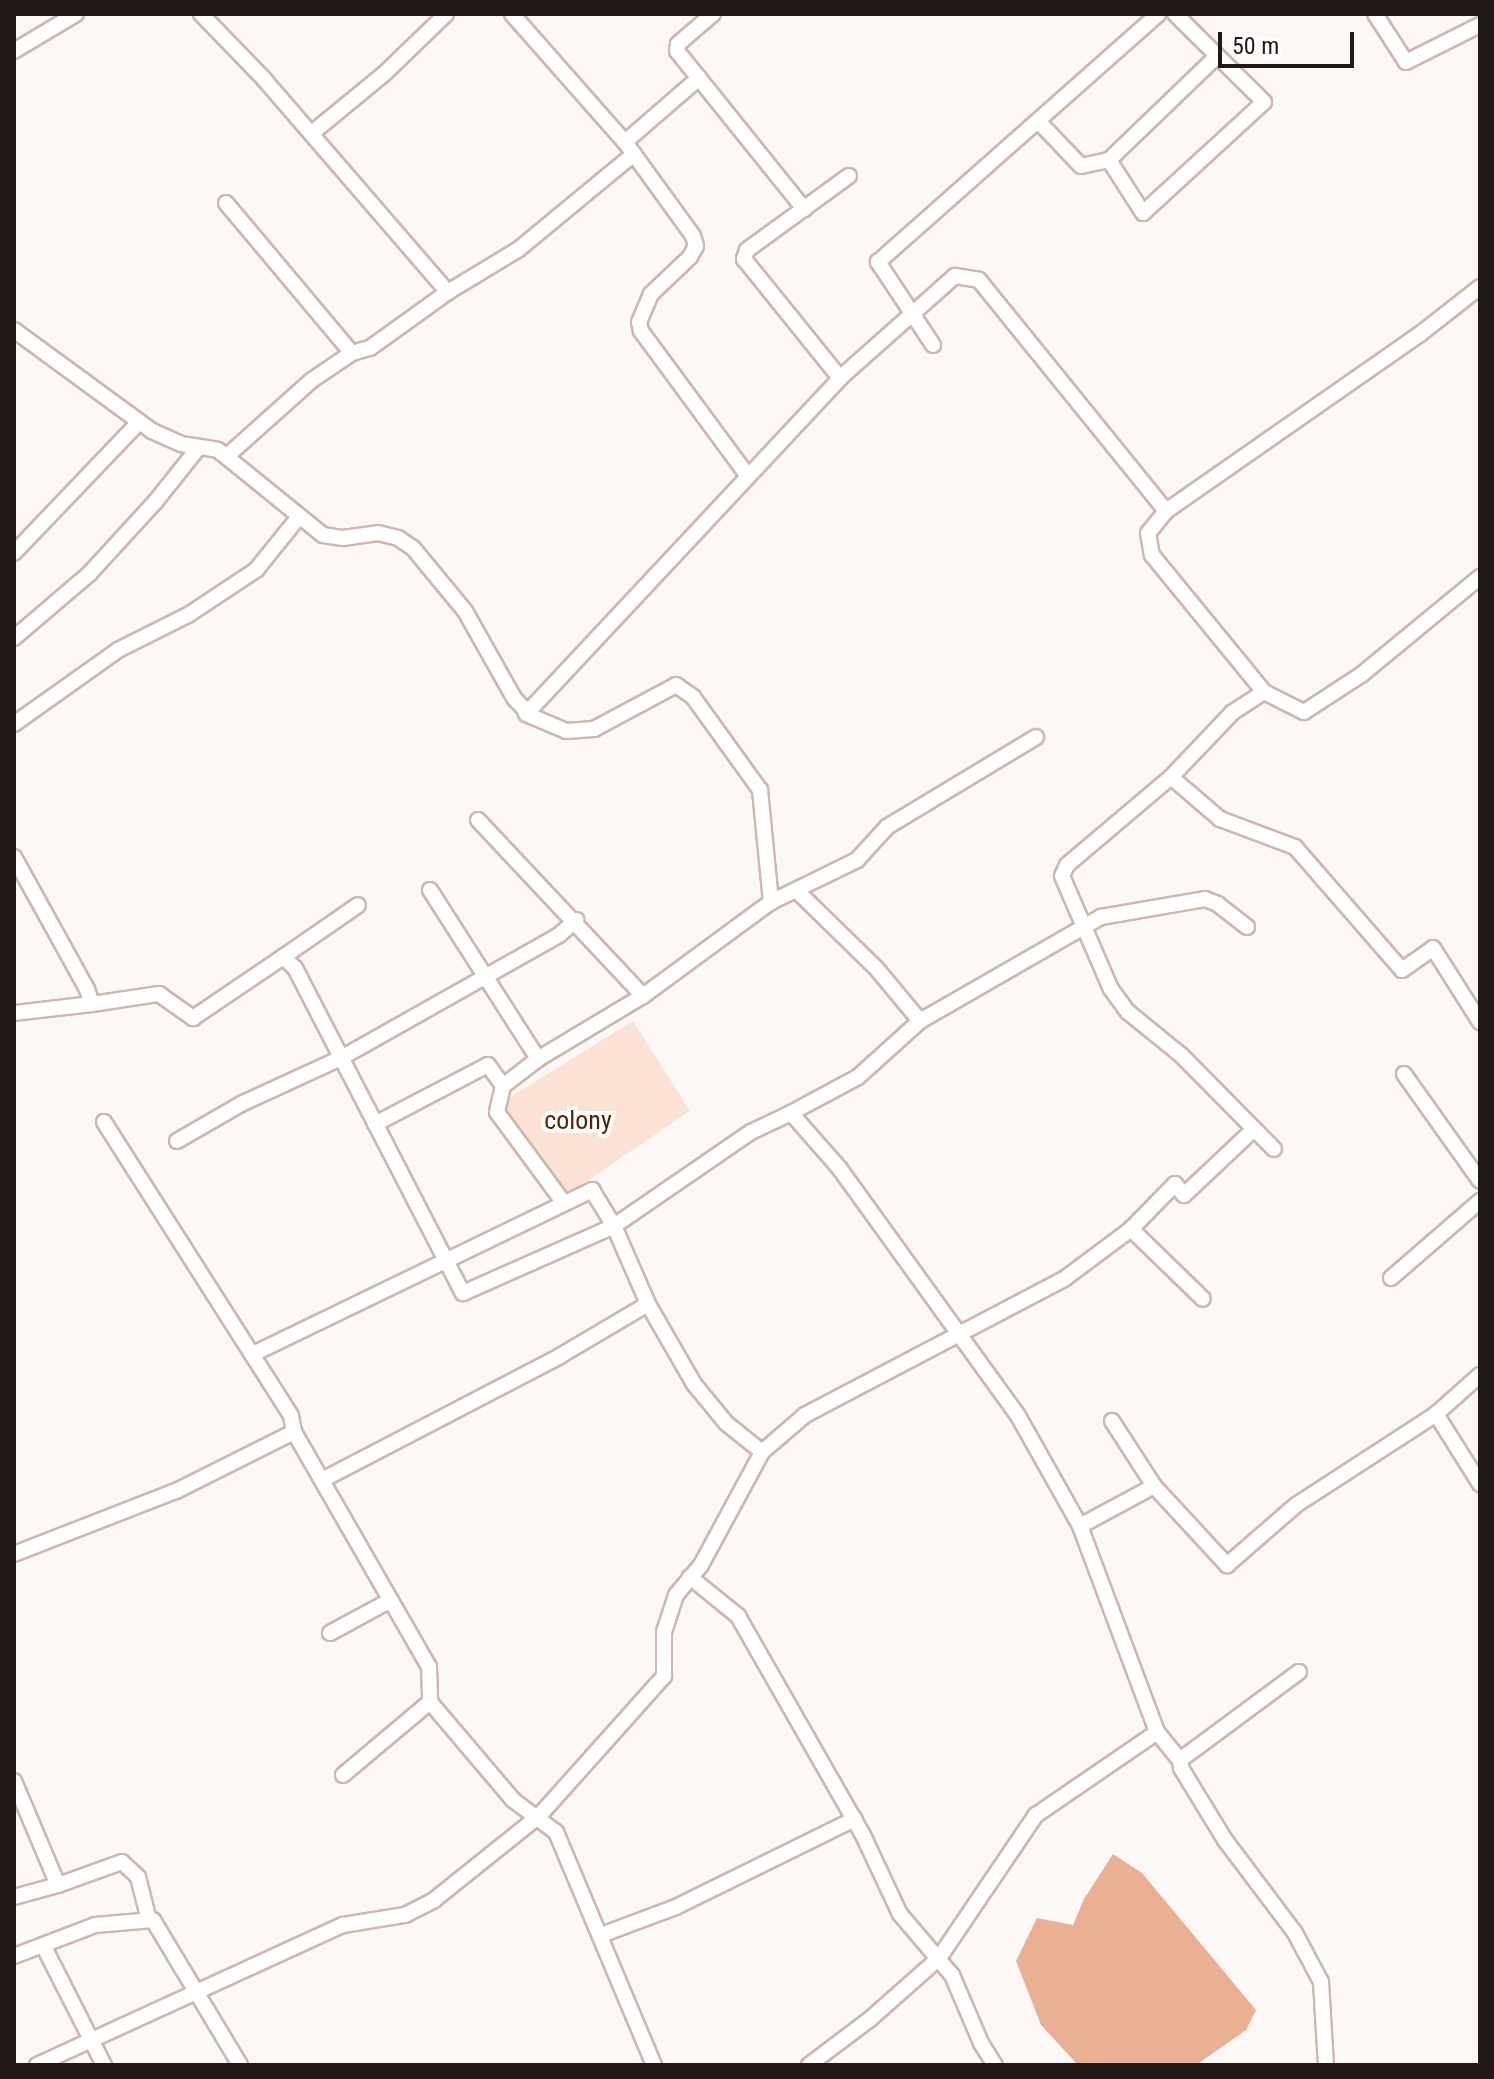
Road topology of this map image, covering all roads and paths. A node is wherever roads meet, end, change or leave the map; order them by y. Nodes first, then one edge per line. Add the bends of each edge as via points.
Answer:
1 (76, 14) edge
2 (201, 14) edge
3 (446, 14) edge
4 (512, 14) edge
5 (713, 14) edge
6 (1158, 14) edge
7 (1175, 14) edge
8 (1375, 14) edge
9 (1480, 25) edge
10 (14, 51) edge
11 (1217, 56) junction
12 (699, 78) junction
13 (1038, 121) junction
14 (312, 133) junction
15 (629, 148) junction
16 (1109, 160) junction
17 (849, 176) dead end
18 (226, 203) dead end
19 (804, 209) junction
20 (1480, 287) edge
21 (448, 292) junction
22 (914, 312) junction
23 (14, 330) edge
24 (933, 345) dead end
25 (352, 353) junction
26 (840, 378) junction
27 (139, 422) junction
28 (199, 447) junction
29 (227, 456) junction
30 (748, 476) junction
31 (1166, 511) junction
32 (298, 518) junction
33 (14, 553) edge
34 (1480, 577) edge
35 (14, 638) edge
36 (1264, 692) junction
37 (526, 714) junction
38 (14, 724) edge
39 (1036, 737) dead end
40 (1171, 777) junction
41 (478, 820) dead end
42 (14, 857) edge
43 (430, 890) dead end
44 (797, 891) junction
45 (771, 902) junction
46 (358, 905) dead end
47 (576, 920) junction
48 (1084, 927) junction
49 (1247, 927) dead end
50 (283, 957) junction
51 (484, 979) junction
52 (643, 996) junction
53 (92, 1004) junction
54 (14, 1013) edge
55 (920, 1021) junction
56 (1480, 1022) edge
57 (341, 1058) junction
58 (538, 1059) junction
59 (1404, 1074) dead end
60 (503, 1086) junction
61 (791, 1113) junction
62 (104, 1122) dead end
63 (375, 1124) junction
64 (1254, 1129) junction
65 (177, 1141) dead end
66 (1274, 1149) dead end
67 (1480, 1181) edge
68 (1480, 1201) edge
69 (564, 1203) junction
70 (614, 1226) junction
71 (1131, 1229) junction
72 (445, 1261) junction
73 (1391, 1278) dead end
74 (1203, 1299) dead end
75 (648, 1304) junction
76 (960, 1335) junction
77 (253, 1354) junction
78 (1480, 1375) edge
79 (1436, 1414) junction
80 (1112, 1421) dead end
81 (294, 1432) junction
82 (762, 1452) junction
83 (324, 1479) junction
84 (1480, 1484) edge
85 (1154, 1486) junction
86 (1080, 1526) junction
87 (14, 1554) edge
88 (690, 1577) junction
89 (391, 1600) junction
90 (330, 1633) dead end
91 (1299, 1672) dead end
92 (430, 1702) junction
93 (1157, 1732) junction
94 (1180, 1760) junction
95 (343, 1775) dead end
96 (14, 1781) edge
97 (539, 1816) junction
98 (855, 1819) junction
99 (58, 1885) junction
100 (14, 1897) edge
101 (149, 1920) junction
102 (601, 1935) junction
103 (43, 1945) junction
104 (14, 1956) edge
105 (939, 1958) junction
106 (194, 1993) junction
107 (92, 2040) junction
108 (37, 2065) edge
109 (104, 2065) edge
110 (240, 2065) edge
111 (654, 2065) edge
112 (809, 2065) edge
113 (995, 2065) edge
114 (1326, 2065) edge

1 - 10 street
2 - 14 street
3 - 14 street
4 - 15 street
5 - 12 street via 678,44 677,51
6 - 13 street
7 - 11 street
8 - 9 street via 1406,62
11 - 16 street
11 - 16 street via 1264,102 1143,213
12 - 15 street
12 - 19 street
13 - 16 street via 1081,166
13 - 22 street via 878,262
14 - 21 street
15 - 21 street via 519,249
15 - 30 street via 696,246 651,294 641,312 641,331
17 - 19 street
18 - 25 street
19 - 26 street via 747,250 744,259
20 - 31 street
21 - 25 street via 370,348
22 - 24 street
22 - 26 street
22 - 31 street via 955,276 979,280
23 - 27 street
25 - 29 street via 312,380
26 - 30 street
27 - 28 street via 164,437
27 - 33 street
28 - 29 street
28 - 35 street via 90,573
29 - 32 street
30 - 37 street
31 - 36 street via 1148,533 1152,555
32 - 37 street via 333,538 378,533 413,548 465,611
32 - 38 street via 256,570 188,615 118,650
34 - 36 street via 1361,675 1304,712
36 - 40 street via 1232,713
37 - 45 street via 566,731 594,729 676,685 693,697 760,790
39 - 44 street via 887,827 857,860
40 - 48 street via 1067,865 1062,876
40 - 56 street via 1220,819 1295,847 1402,970 1433,948
41 - 47 street
42 - 53 street
43 - 51 street
44 - 45 street
44 - 55 street via 876,968
45 - 52 street
46 - 50 street
47 - 51 street
47 - 52 street
48 - 49 street via 1101,917 1205,899
48 - 55 street
48 - 64 street via 1111,989 1128,1012 1181,1055
50 - 53 street via 193,1018 159,994
50 - 57 street via 295,968
51 - 57 street
51 - 58 street
52 - 58 street
53 - 54 street
55 - 61 street via 858,1077
57 - 63 street
57 - 65 street via 241,1104
58 - 60 street
59 - 67 street
60 - 63 street via 488,1065
60 - 69 street via 497,1112
61 - 70 street via 751,1132
61 - 76 street via 840,1169
62 - 77 street
63 - 72 street
64 - 66 street
64 - 71 street via 1184,1195 1175,1184
68 - 73 street
69 - 70 street via 592,1190
69 - 72 street
70 - 72 street via 463,1293
70 - 75 street
71 - 74 street
71 - 76 street via 1064,1279
72 - 77 street
75 - 82 street via 694,1384 726,1423
75 - 83 street
76 - 82 street via 805,1415
76 - 86 street via 1017,1414
77 - 81 street via 291,1416
78 - 79 street
79 - 84 street
79 - 85 street via 1296,1505 1227,1565
80 - 85 street
81 - 83 street
81 - 87 street via 176,1491
82 - 88 street
83 - 89 street
85 - 86 street
86 - 93 street
88 - 97 street via 676,1595 664,1632 664,1676
88 - 98 street via 738,1616
89 - 90 street
89 - 92 street via 429,1667
91 - 94 street
92 - 95 street
92 - 97 street via 487,1773 513,1800
93 - 94 street
93 - 105 street via 1036,1815
94 - 114 street via 1225,1840 1295,1933 1321,1982
96 - 99 street
97 - 102 street via 556,1832
97 - 106 street via 434,1900 405,1915 343,1925
98 - 102 street via 676,1907
98 - 105 street via 900,1914
99 - 100 street
99 - 101 street via 122,1862 138,1877
101 - 103 street via 95,1925
101 - 106 street
102 - 111 street
103 - 104 street
103 - 107 street
105 - 112 street
105 - 113 street
106 - 107 street
106 - 110 street
107 - 108 street
107 - 109 street

